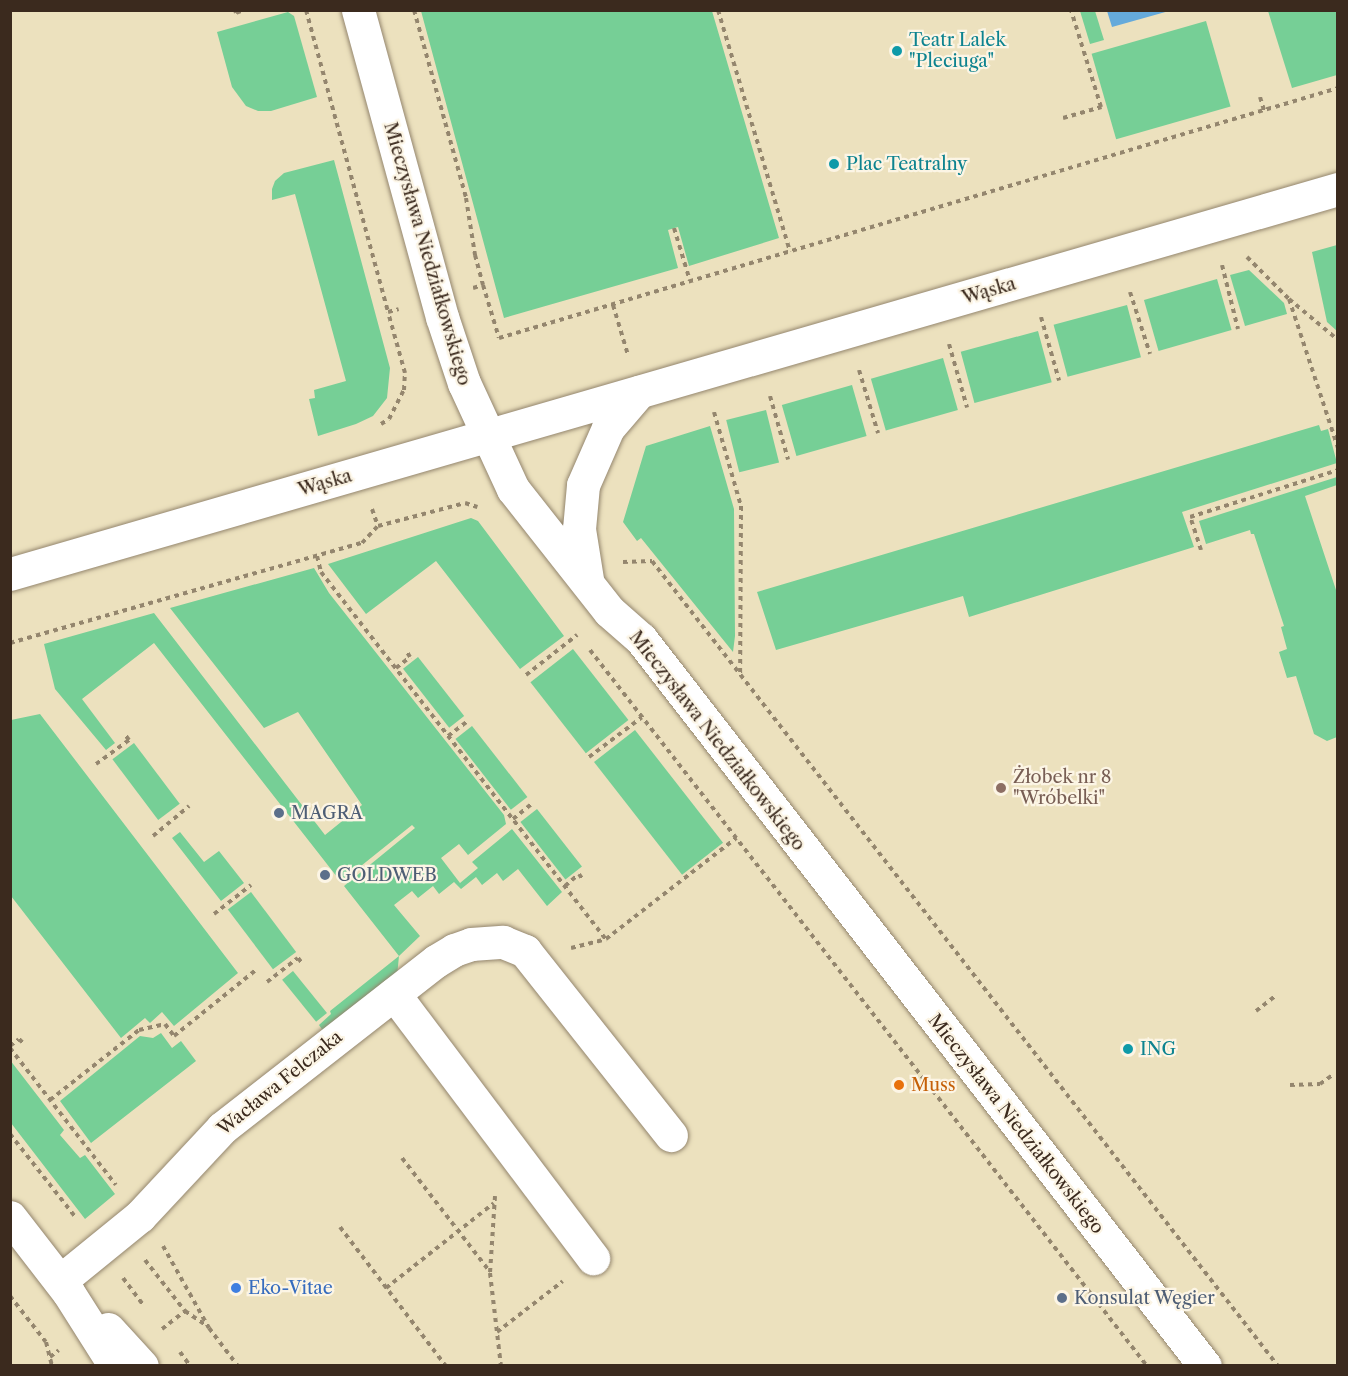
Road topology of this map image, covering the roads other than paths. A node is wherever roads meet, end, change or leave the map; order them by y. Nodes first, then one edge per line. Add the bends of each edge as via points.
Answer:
1 (358, 10) edge
2 (1338, 189) edge
3 (639, 392) junction
4 (487, 436) junction
5 (10, 574) edge
6 (589, 586) junction
7 (394, 994) junction
8 (670, 1135) dead end
9 (10, 1217) edge
10 (593, 1258) road end
11 (60, 1281) junction
12 (115, 1365) edge
13 (142, 1365) edge
14 (1205, 1365) edge

1 - 4 street, Mieczysława Niedziałkowskiego via 442,317
2 - 3 street, Wąska
3 - 4 street, Wąska
3 - 6 street via 608,428 584,485 579,530
4 - 5 street, Wąska
4 - 6 street, Mieczysława Niedziałkowskiego via 513,489
6 - 14 street, Mieczysława Niedziałkowskiego via 609,611 641,639
7 - 8 street, Wacława Felczaka via 445,954 495,941 514,945 532,958
7 - 10 street
7 - 11 street, Wacława Felczaka via 222,1128 140,1216
9 - 11 street
11 - 12 street
11 - 13 street

